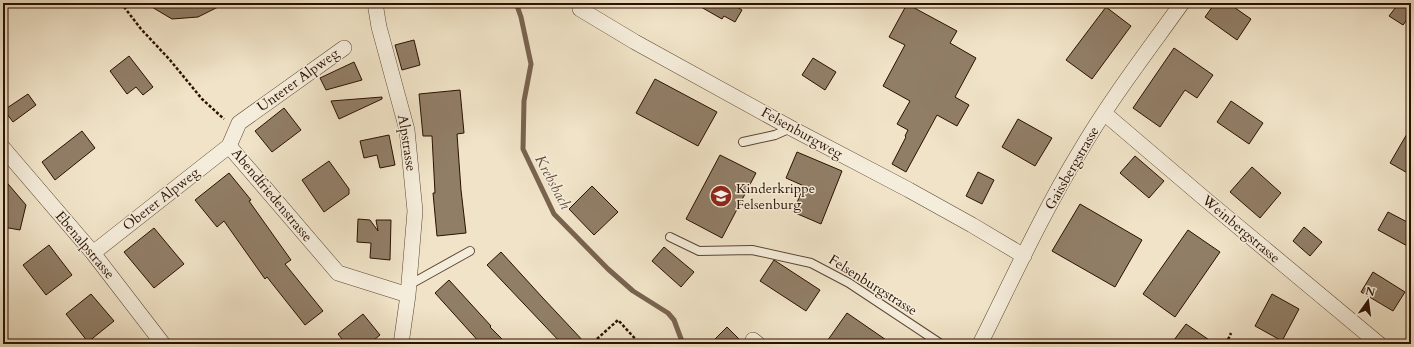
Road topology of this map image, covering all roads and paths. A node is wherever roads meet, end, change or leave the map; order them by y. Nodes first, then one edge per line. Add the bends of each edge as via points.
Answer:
1 (121, 3) edge
2 (375, 3) edge
3 (1182, 3) edge
4 (580, 9) dead end
5 (344, 48) dead end
6 (1104, 113) junction
7 (791, 128) junction
8 (743, 142) dead end
9 (229, 146) junction
10 (3, 148) edge
11 (670, 237) dead end
12 (470, 251) dead end
13 (93, 253) junction
14 (1024, 256) junction
15 (409, 290) junction
16 (1231, 333) dead end
17 (164, 344) edge
18 (401, 344) edge
19 (597, 344) edge
20 (640, 344) edge
21 (942, 344) edge
22 (980, 344) edge
23 (1226, 344) edge
24 (1380, 344) edge

1 - 9 path, Abendfriedenstrasse via 202,99 225,119
2 - 15 street, Alpstrasse via 407,130 415,211
3 - 6 street, Gaissbergstrasse
4 - 7 street, Felsenburgweg
5 - 9 street, Unterer Alpweg via 239,123
6 - 14 street, Gaissbergstrasse via 1057,189
6 - 24 street, Weinbergstrasse
7 - 8 lane via 775,136
7 - 14 street, Felsenburgweg via 909,190
9 - 13 street, Oberer Alpweg
9 - 15 street, Abendfriedenstrasse via 338,273
10 - 13 street, Ebenalpstrasse
11 - 21 lane, Felsenburgstrasse via 699,251 752,250 811,263 849,283
12 - 15 lane
13 - 17 street, Ebenalpstrasse
14 - 22 street, Gaissbergstrasse
15 - 18 street, Alpstrasse
16 - 23 path
19 - 20 path via 597,340 618,320

